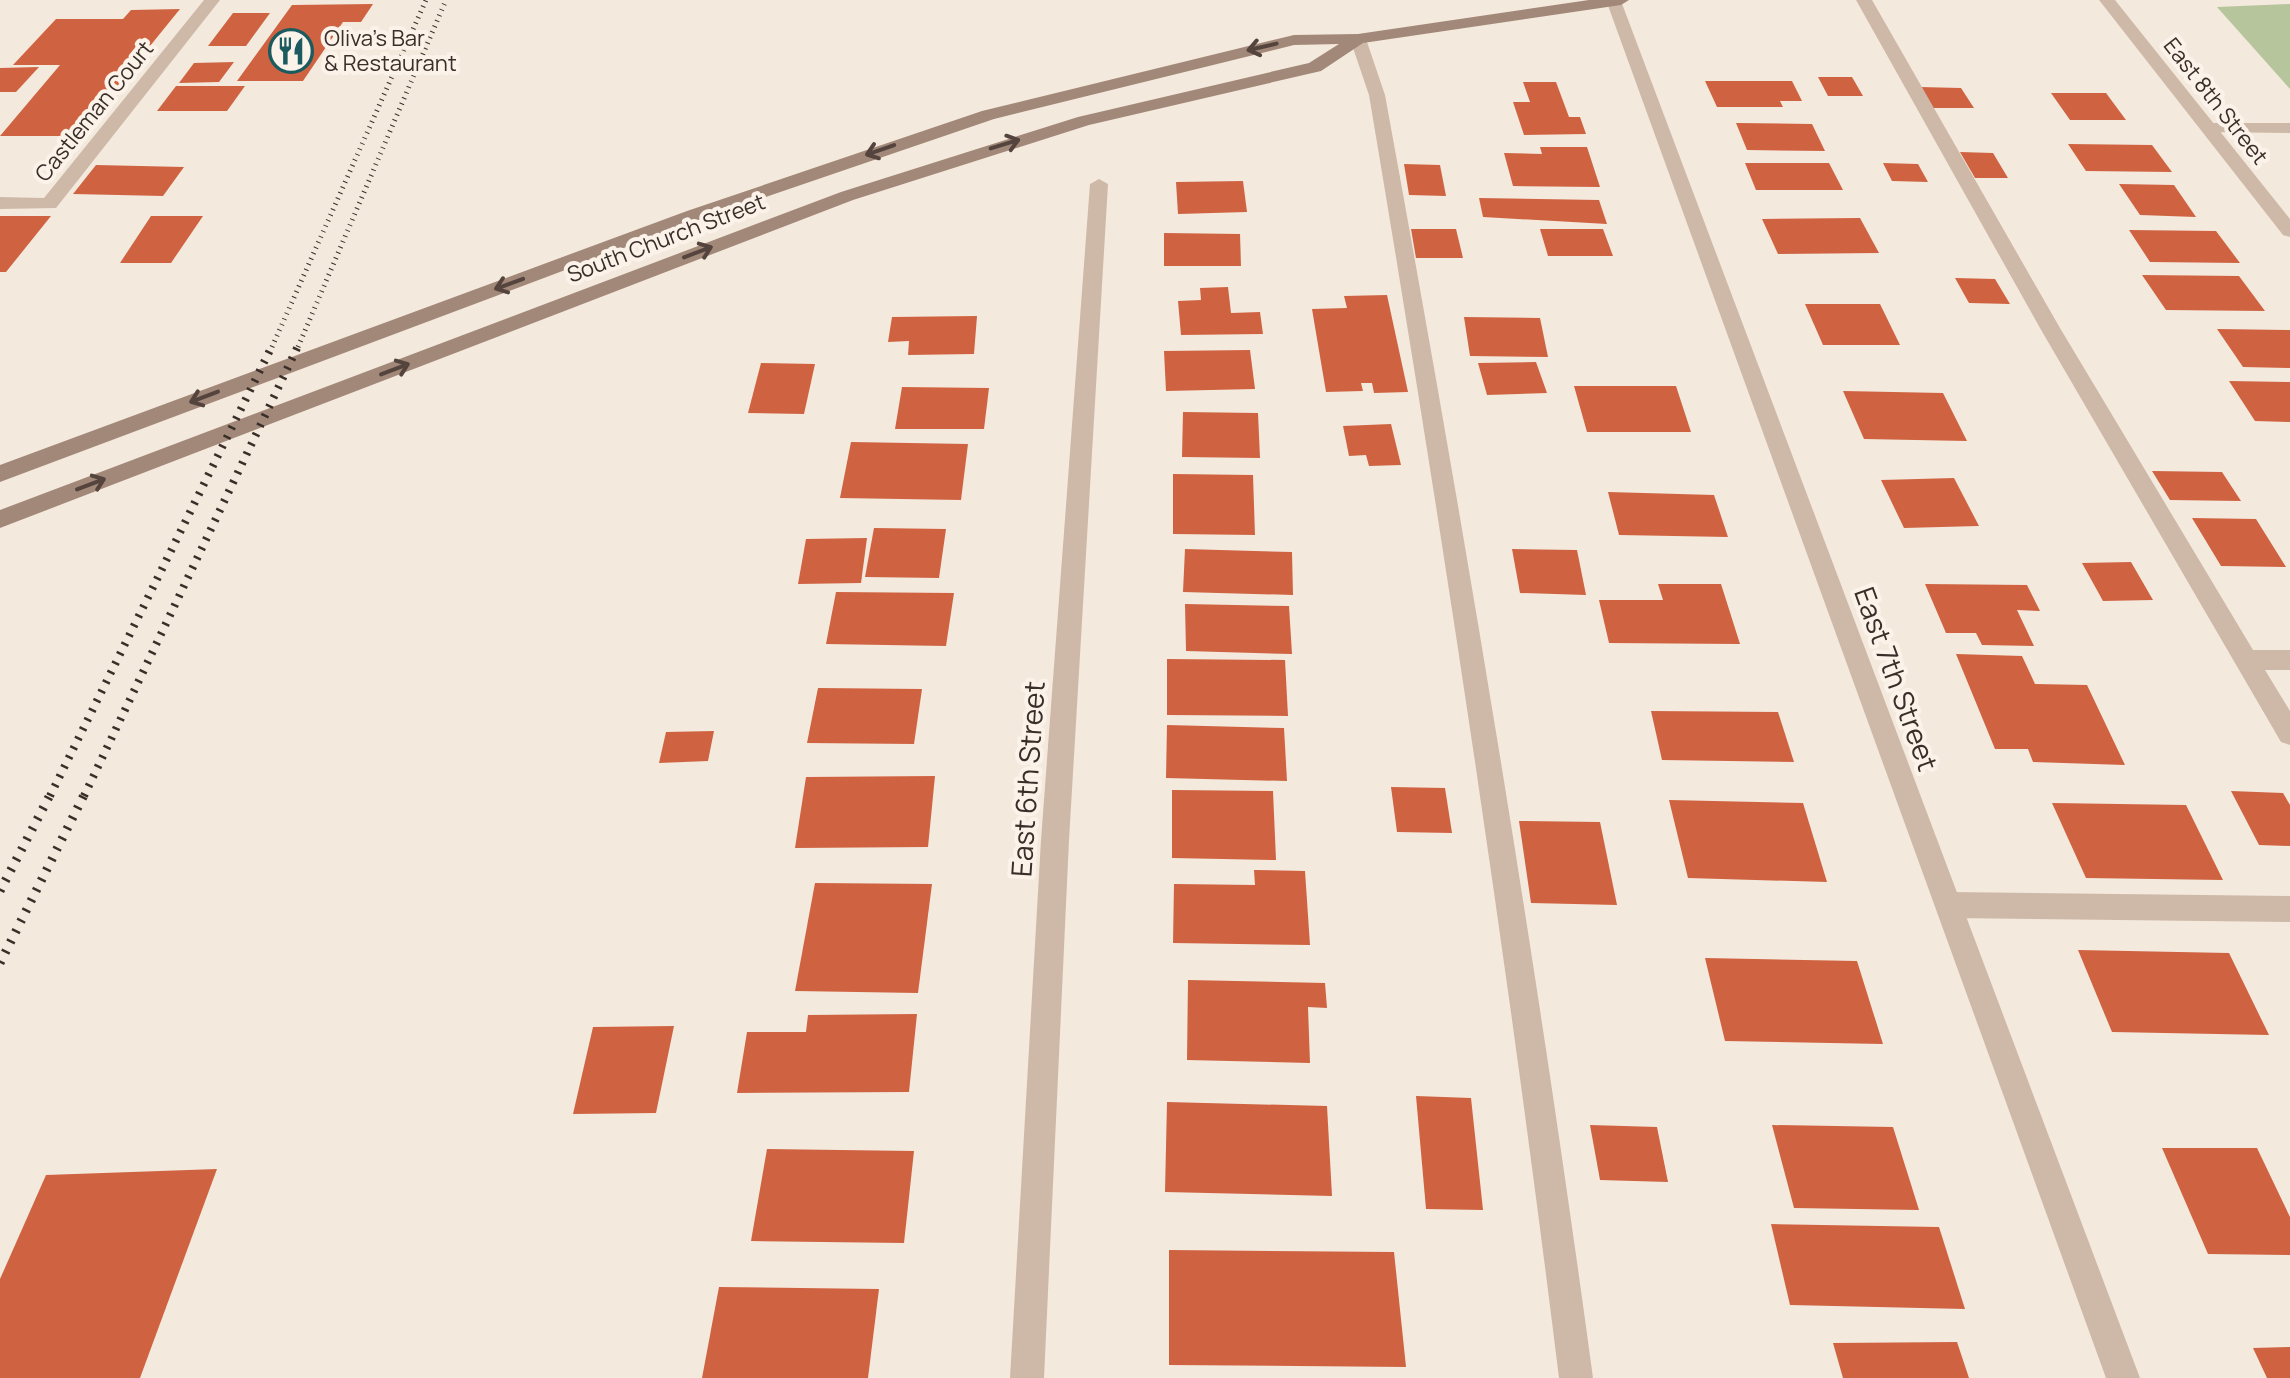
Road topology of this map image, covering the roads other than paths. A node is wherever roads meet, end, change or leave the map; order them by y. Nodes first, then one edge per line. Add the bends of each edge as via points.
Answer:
1 (212, 0) edge
2 (1612, 0) edge
3 (1621, 0) edge
4 (1864, 0) edge
5 (2107, 0) edge
6 (1358, 39) junction
7 (2208, 128) junction
8 (2290, 128) edge
9 (1100, 184) dead end
10 (0, 203) edge
11 (2290, 231) edge
12 (0, 474) edge
13 (0, 519) edge
14 (2247, 660) junction
15 (2290, 660) edge
16 (2290, 734) edge
17 (1949, 906) junction
18 (2290, 909) edge
19 (1028, 1378) edge
20 (1576, 1378) edge
21 (2122, 1378) edge

1 - 10 street, Castleman Court via 50,204
2 - 3 main road, South Church Street
2 - 6 main road, South Church Street
2 - 17 street, East 7th Street
4 - 14 street
5 - 7 street, East 8th Street
6 -> 12 main road, South Church Street via 1294,40 1067,93 916,137
13 -> 6 main road, South Church Street via 847,196 1084,121 1316,67
6 - 20 street via 1377,95 1446,490 1537,1074
7 - 8 street
7 - 11 street, East 8th Street
9 - 19 street, East 6th Street via 1055,840
14 - 15 street
14 - 16 street
17 - 18 street
17 - 21 street, East 7th Street

